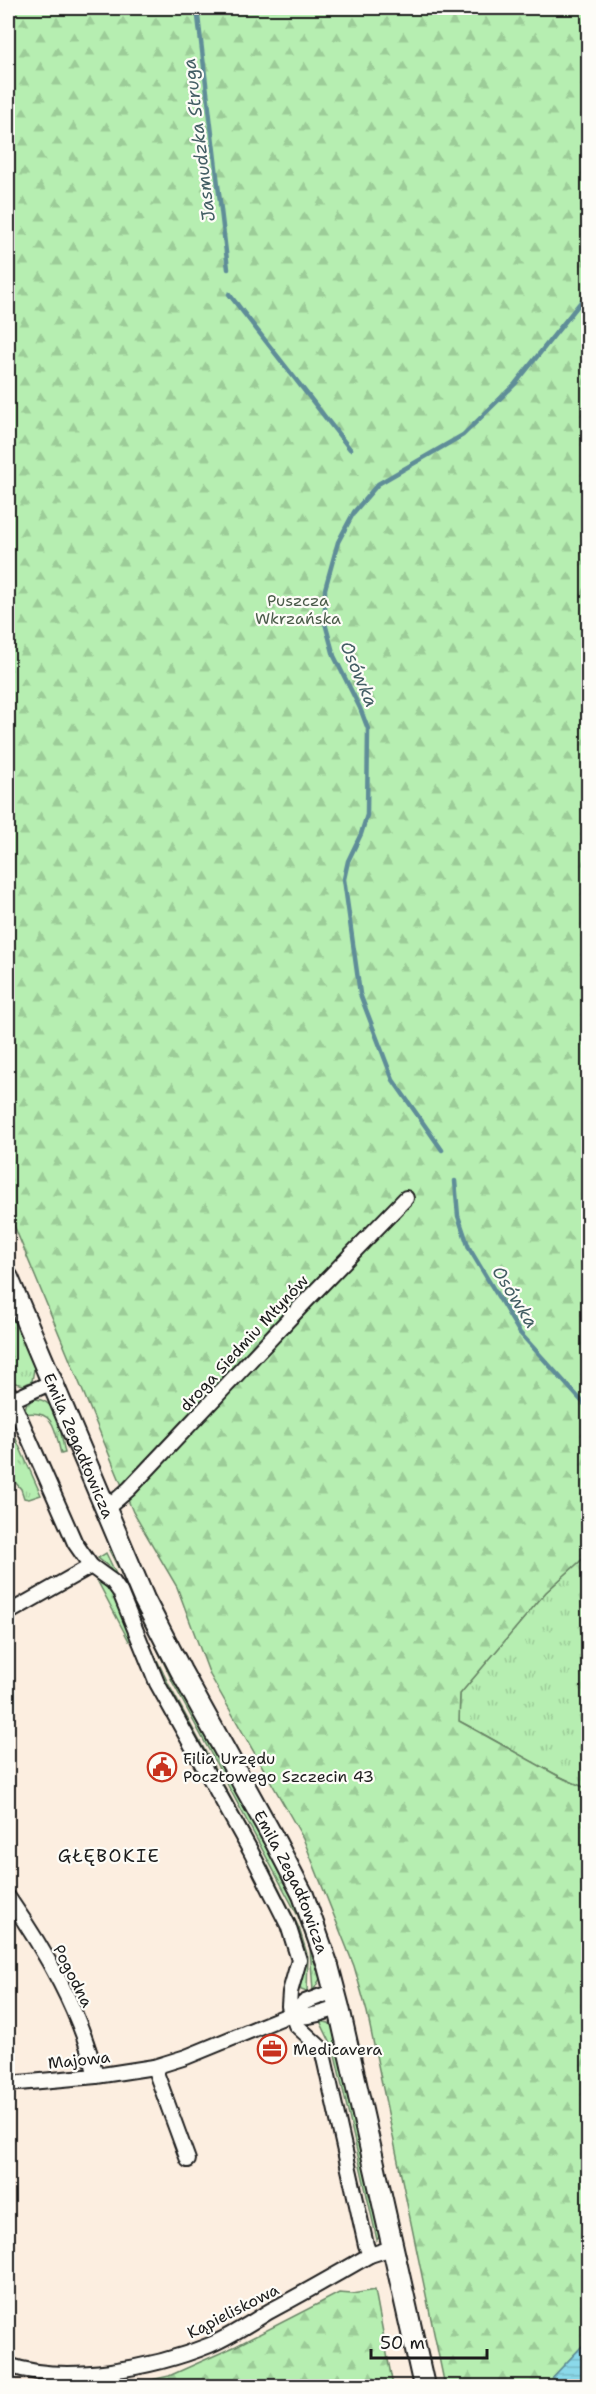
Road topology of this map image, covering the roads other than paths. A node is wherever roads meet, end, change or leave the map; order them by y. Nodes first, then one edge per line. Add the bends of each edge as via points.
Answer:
1 (406, 1198) dead end
2 (8, 1278) edge
3 (52, 1382) junction
4 (9, 1398) edge
5 (105, 1510) junction
6 (91, 1566) junction
7 (8, 1613) edge
8 (8, 1897) edge
9 (337, 1999) junction
10 (291, 2014) junction
11 (154, 2067) junction
12 (96, 2076) junction
13 (8, 2084) edge
14 (188, 2160) dead end
15 (392, 2248) junction
16 (370, 2254) junction
17 (8, 2365) edge
18 (424, 2386) edge

1 - 5 street, droga Siedmiu Młynów via 129,1490
2 - 3 main road, Emila Zegadłowicza
3 - 4 street
3 - 5 main road, Emila Zegadłowicza
4 - 6 street via 75,1543
5 - 9 main road, Emila Zegadłowicza via 168,1648 303,1895
6 - 7 street
6 - 10 street via 120,1592 157,1683 288,1925 299,1960 289,2000
8 - 12 street, Pogodna via 62,1986
9 - 10 street, Majowa via 304,2002
9 - 15 main road, Emila Zegadłowicza
10 - 11 street, Majowa
10 - 16 street via 296,2025 322,2049
11 - 12 street, Majowa
11 - 14 street
12 - 13 street, Majowa
15 - 16 street, Kąpieliskowa
15 - 18 main road, Emila Zegadłowicza
16 - 17 street, Kąpieliskowa via 210,2344 164,2360 89,2373 48,2374

